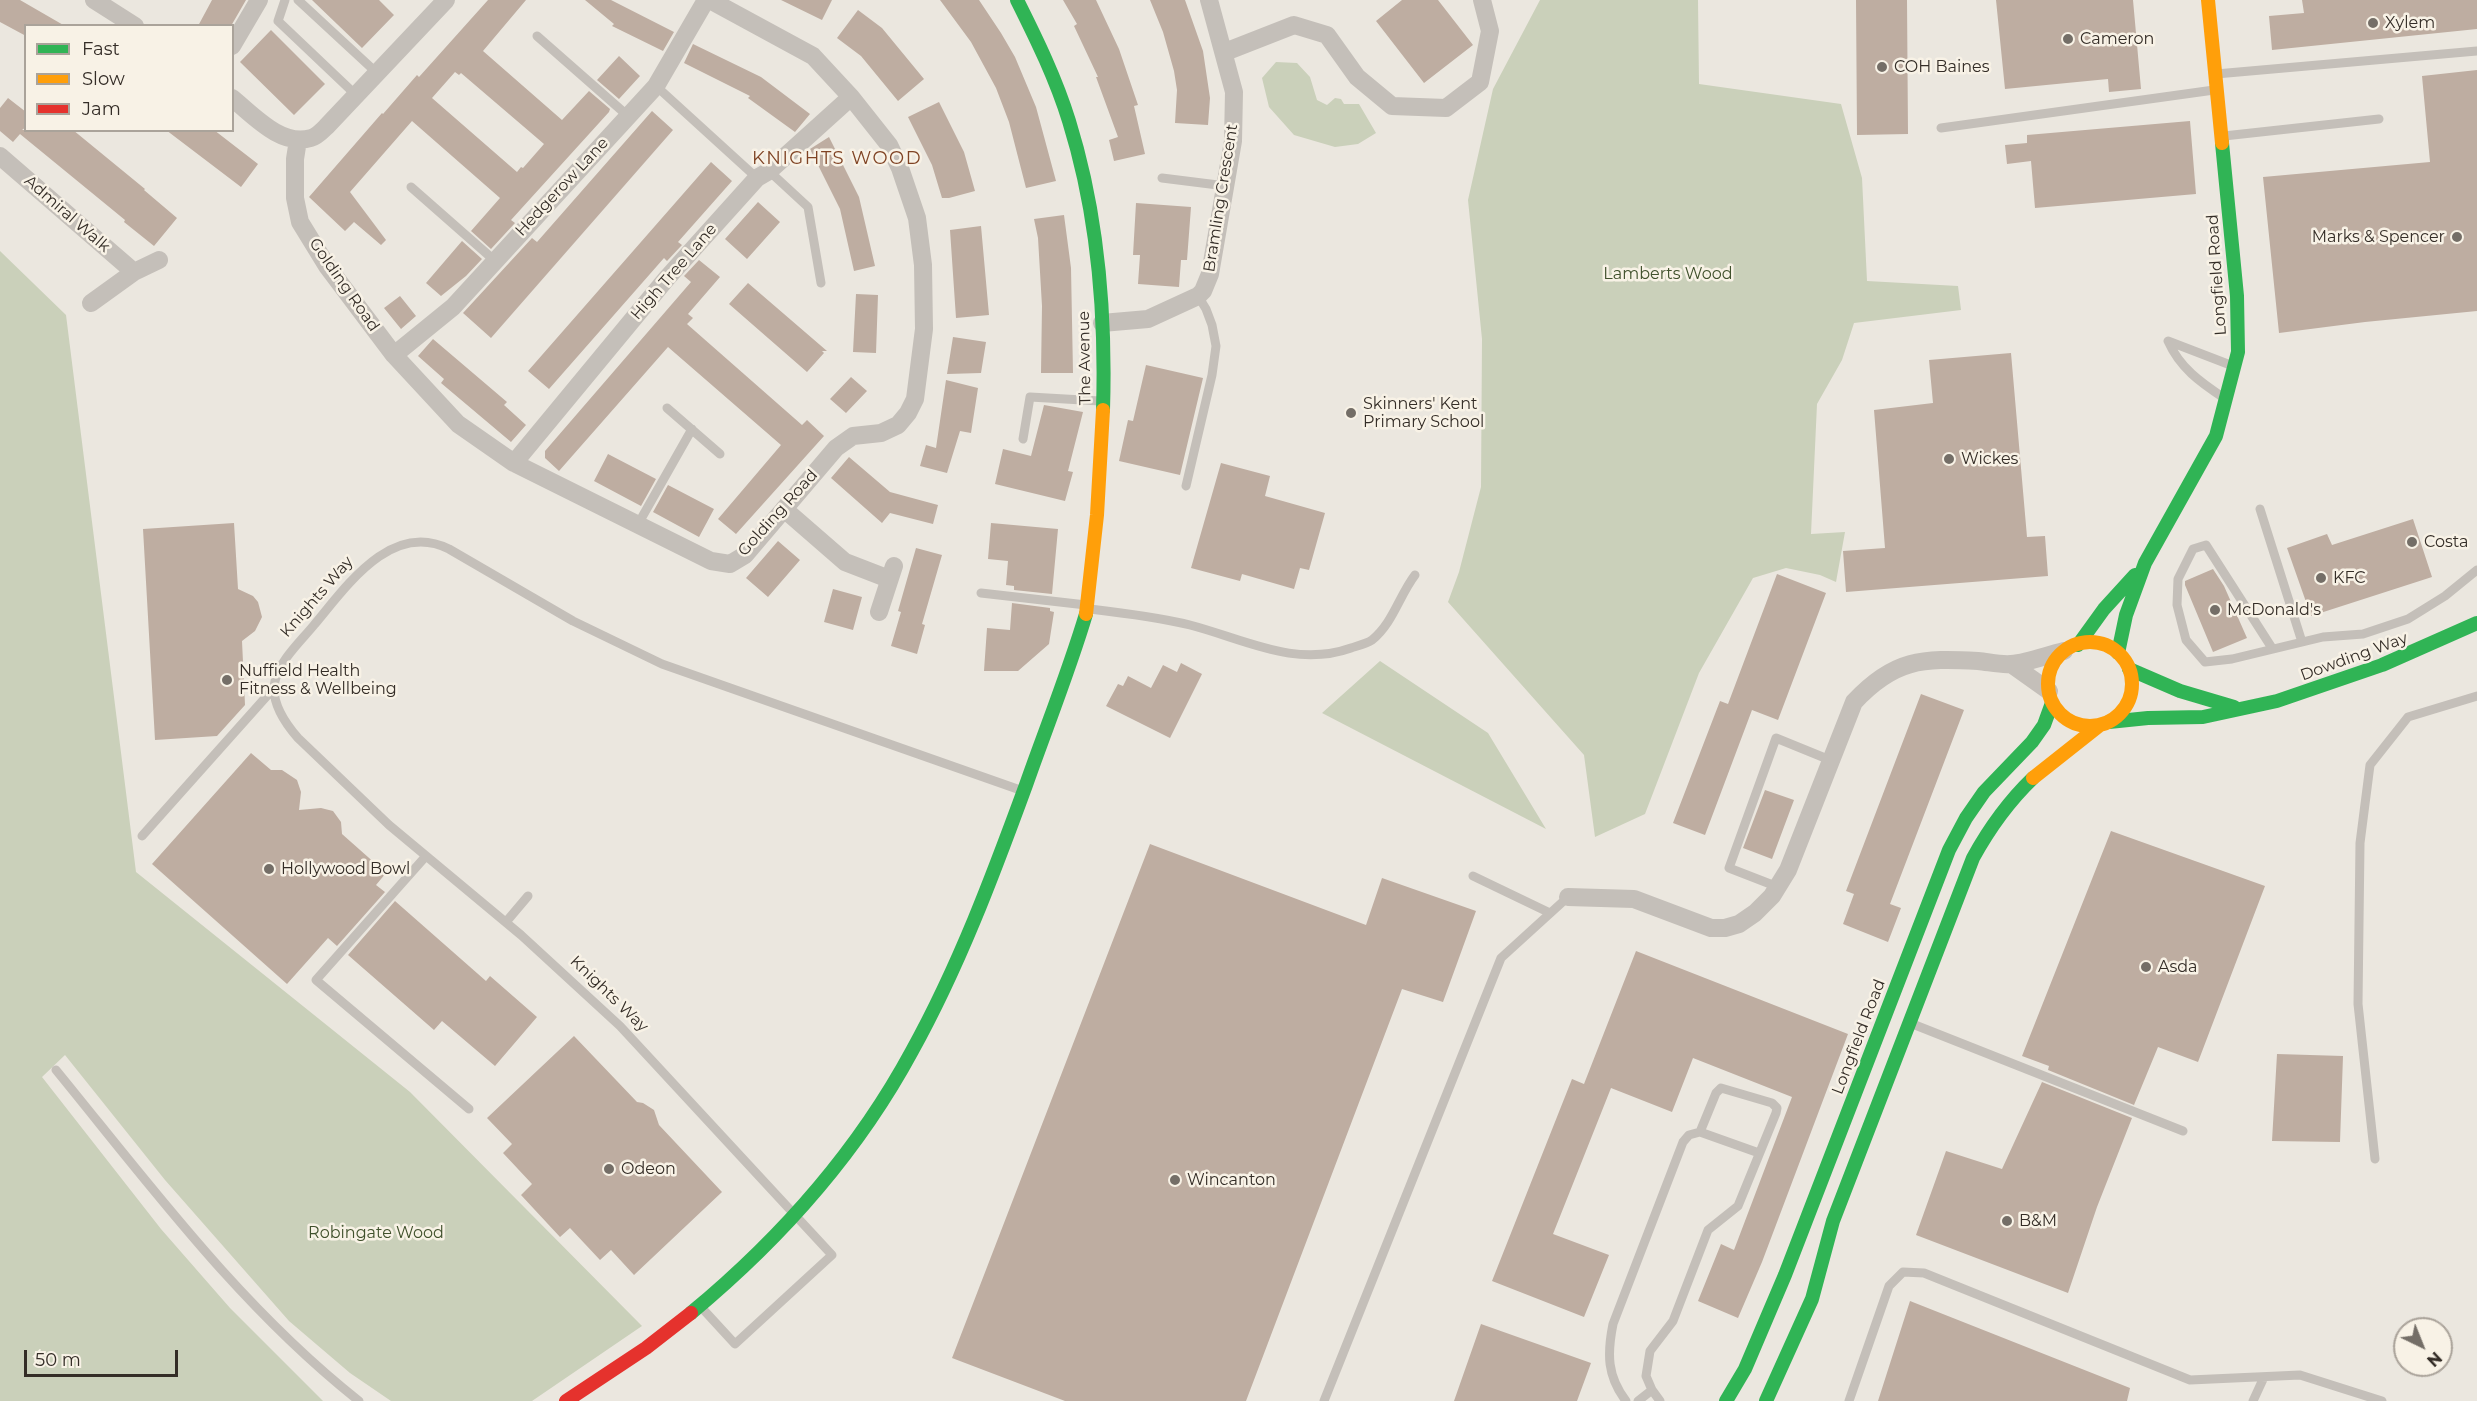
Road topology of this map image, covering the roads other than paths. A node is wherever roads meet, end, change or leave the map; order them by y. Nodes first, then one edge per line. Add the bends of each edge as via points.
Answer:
1 (94, 0) edge
2 (285, 0) edge
3 (298, 0) edge
4 (446, 0) edge
5 (708, 0) edge
6 (1017, 0) edge
7 (1209, 0) edge
8 (1482, 0) edge
9 (2208, 0) edge
10 (255, 1) edge
11 (132, 24) edge
12 (537, 36) dead end
13 (234, 42) edge
14 (2477, 51) edge
15 (1225, 52) junction
16 (378, 74) junction
17 (2215, 74) junction
18 (656, 86) junction
19 (2217, 89) junction
20 (357, 96) junction
21 (851, 98) junction
22 (234, 100) edge
23 (628, 116) junction
24 (2379, 119) dead end
25 (1941, 128) dead end
26 (2221, 136) junction
27 (298, 140) junction
28 (0, 156) edge
29 (763, 174) junction
30 (1162, 178) dead end
31 (1226, 186) junction
32 (411, 188) dead end
33 (159, 260) dead end
34 (494, 260) junction
35 (134, 272) junction
36 (821, 283) dead end
37 (1198, 296) junction
38 (91, 303) dead end
39 (1102, 323) junction
40 (394, 355) junction
41 (2233, 366) junction
42 (2226, 400) junction
43 (1102, 401) junction
44 (666, 408) dead end
45 (692, 429) junction
46 (1023, 439) dead end
47 (720, 454) dead end
48 (514, 463) junction
49 (1186, 486) dead end
50 (784, 509) junction
51 (2260, 509) dead end
52 (637, 526) junction
53 (2145, 564) junction
54 (2477, 570) edge
55 (1415, 575) dead end
56 (981, 593) dead end
57 (1088, 607) junction
58 (879, 612) dead end
59 (2477, 623) edge
60 (2302, 642) junction
61 (2071, 648) junction
62 (2272, 648) junction
63 (2118, 652) junction
64 (2011, 664) junction
65 (2129, 669) junction
66 (274, 688) junction
67 (2477, 696) edge
68 (2050, 697) junction
69 (2237, 708) junction
70 (2105, 724) junction
71 (1830, 760) junction
72 (1024, 791) junction
73 (142, 836) dead end
74 (426, 856) junction
75 (1473, 876) dead end
76 (1778, 887) junction
77 (528, 896) dead end
78 (1568, 897) joint
79 (1550, 913) junction
80 (506, 922) junction
81 (1908, 1022) junction
82 (56, 1070) dead end
83 (469, 1109) dead end
84 (2183, 1131) dead end
85 (1700, 1132) junction
86 (1759, 1154) junction
87 (2375, 1160) dead end
88 (795, 1213) junction
89 (700, 1305) junction
90 (2264, 1377) junction
91 (1652, 1390) junction
92 (358, 1401) edge
93 (566, 1401) edge
94 (1324, 1401) edge
95 (1626, 1401) edge
96 (1638, 1401) edge
97 (1660, 1401) edge
98 (1726, 1401) edge
99 (1766, 1401) edge
100 (1849, 1401) edge
101 (2253, 1401) edge
102 (2382, 1401) edge

1 - 11 street
2 - 20 lane via 278,21
3 - 16 lane
4 - 16 street
5 - 18 street, Hedgerow Lane
5 - 21 street, Golding Road via 813,56
6 - 39 street, The Avenue via 1035,32 1070,122 1095,240
7 - 15 street, Bramling Crescent
8 - 15 street via 1491,31 1480,82 1446,108 1392,106 1357,77 1327,35 1294,25
9 - 17 street, Longfield Road
10 - 13 street
12 - 23 lane
14 - 17 lane
15 - 31 street, Bramling Crescent via 1234,92 1233,141
16 - 20 street
17 - 19 street, Longfield Road
18 - 23 street, Hedgerow Lane
18 - 29 lane
19 - 25 lane
19 - 26 street, Longfield Road
20 - 27 street via 313,138
21 - 29 street, High Tree Lane
21 - 50 street, Golding Road via 889,145 917,218 923,265 924,329 919,378 915,399 897,425 880,433 854,436 836,448
22 - 27 street via 279,135
23 - 34 street, Hedgerow Lane
24 - 26 lane
26 - 41 street, Longfield Road via 2237,296 2238,352
27 - 40 street, Golding Road via 295,198 300,222 327,266
28 - 35 street, Admiral Walk
29 - 36 lane via 808,207
29 - 48 street, High Tree Lane via 667,278
30 - 31 lane
31 - 37 street, Bramling Crescent via 1210,273
32 - 34 lane
33 - 35 street
34 - 40 street, Hedgerow Lane via 453,307
35 - 38 street
37 - 39 street via 1148,319
37 - 49 lane via 1206,309 1216,346
39 - 43 street, The Avenue
40 - 48 street, Golding Road via 458,424
41 - 42 street, Longfield Road
41 - 42 lane via 2168,341 2180,363
42 - 53 street, Longfield Road via 2216,436
43 - 46 lane via 1030,396
43 - 57 street, The Avenue via 1100,484
44 - 45 lane
45 - 47 lane
45 - 52 lane
48 - 52 street, Golding Road
50 - 52 street, Golding Road via 745,555 730,564 711,561
50 - 58 street via 845,562 891,572
51 - 60 lane
53 - 61 street, Longfield Road
53 - 63 street, Longfield Road via 2126,615
54 - 60 lane via 2408,619 2363,634
55 - 57 lane via 1402,591 1388,623 1370,641 1333,654 1286,655 1190,625
56 - 57 lane
57 - 72 street, The Avenue
59 - 69 street, Dowding Way via 2326,686
60 - 62 lane
61 - 63 street via 2099,644
61 - 64 street
61 - 68 street via 2051,669
62 - 62 lane via 2205,662 2186,640 2177,605 2178,579 2193,549 2206,545
63 - 65 street
64 - 68 street
64 - 71 street via 1937,659 1886,672 1854,702
65 - 69 street, Dowding Way via 2194,698
65 - 70 street via 2129,699 2120,714
66 - 72 lane, Knights Way via 288,656 369,564 406,544 435,543 573,621 655,661
66 - 73 lane
66 - 74 lane, Knights Way via 281,713 298,738
67 - 87 lane via 2408,717 2370,765 2360,843 2358,1004
68 - 70 street via 2060,714 2072,722 2086,726
68 - 98 street, Longfield Road via 2044,725 1984,792 1949,850 1785,1275 1745,1369
69 - 70 street, Dowding Way via 2203,717 2148,717
70 - 81 street via 2038,773 1990,826 1973,858
71 - 76 street
71 - 76 lane via 1776,738 1729,868
72 - 88 street via 971,930 924,1031 860,1134
74 - 80 lane, Knights Way
74 - 83 lane via 316,980
75 - 79 lane
76 - 78 street via 1755,914 1725,928 1685,920 1634,899
77 - 80 lane
78 - 79 lane
79 - 94 lane via 1501,958
80 - 88 lane, Knights Way via 620,1026
81 - 84 lane
81 - 99 street via 1833,1221 1812,1299
82 - 92 lane via 253,1304
85 - 86 lane
85 - 86 lane via 1721,1088 1772,1103 1776,1113
85 - 95 lane via 1689,1135 1677,1155 1613,1324 1609,1364
86 - 91 lane via 1738,1206 1708,1230 1673,1322 1650,1351 1646,1376
88 - 89 street
88 - 89 lane, Knights Way via 832,1255 735,1344
89 - 93 street via 642,1351
90 - 100 lane via 2190,1380 1924,1273 1903,1272 1889,1286
90 - 101 lane
90 - 102 lane via 2300,1375
91 - 96 lane
91 - 97 lane

